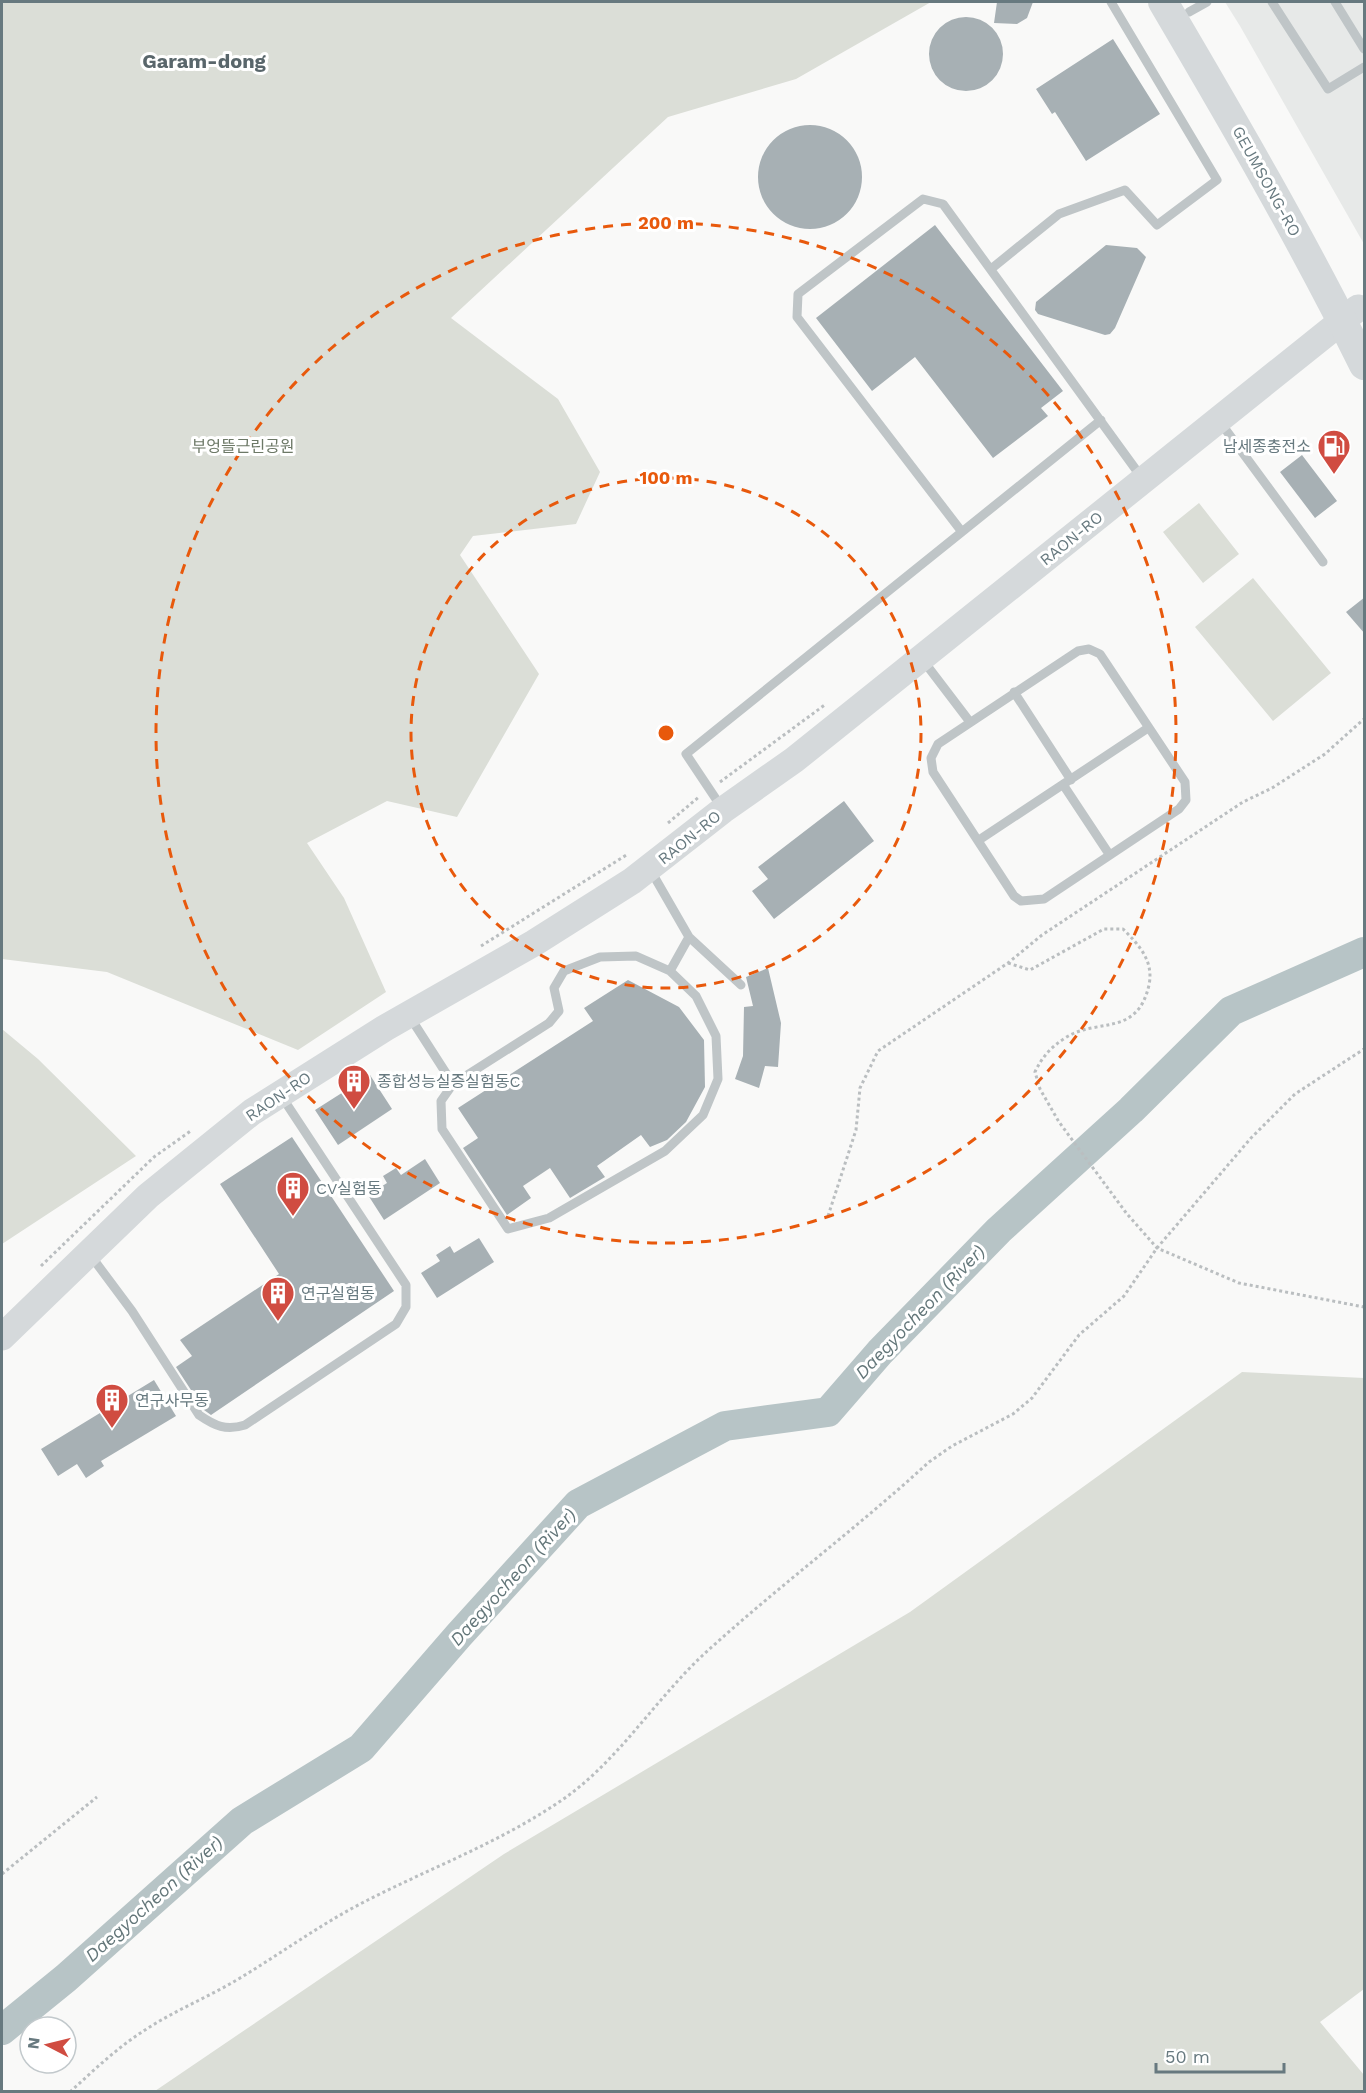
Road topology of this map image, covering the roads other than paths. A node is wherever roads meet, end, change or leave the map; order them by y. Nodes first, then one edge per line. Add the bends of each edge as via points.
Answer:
1 (1111, 2) edge
2 (1272, 2) edge
3 (1335, 2) edge
4 (1186, 4) edge
5 (1365, 50) edge
6 (1365, 67) edge
7 (991, 269) junction
8 (1355, 316) edge
9 (1365, 365) edge
10 (1101, 420) junction
11 (1219, 420) junction
12 (1143, 480) junction
13 (962, 532) junction
14 (1323, 562) dead end
15 (921, 657) junction
16 (1014, 692) junction
17 (970, 722) junction
18 (1148, 728) junction
19 (1067, 783) junction
20 (717, 800) junction
21 (979, 840) junction
22 (1109, 854) junction
23 (640, 861) junction
24 (689, 937) junction
25 (670, 971) junction
26 (741, 985) dead end
27 (409, 1015) junction
28 (453, 1084) junction
29 (279, 1094) junction
30 (88, 1251) junction
31 (2, 1337) edge

1 - 7 lane via 1216,180 1157,225 1125,190 1059,214
2 - 6 lane via 1328,89
3 - 5 lane
4 - 8 main road, GEUMSONG-RO via 1250,149
7 - 10 lane
7 - 13 lane via 943,204 923,199 798,294 797,317
8 - 9 main road, GEUMSONG-RO
8 - 11 main road, RAON-RO
10 - 12 lane
10 - 13 lane
11 - 12 main road, RAON-RO
11 - 14 lane
12 - 15 main road, RAON-RO
13 - 20 lane via 686,754
15 - 17 lane
15 - 20 main road, RAON-RO via 794,760
16 - 17 lane
16 - 18 lane via 1078,651 1089,649 1100,654
16 - 19 lane
17 - 21 lane via 938,744 932,765
18 - 19 lane
18 - 22 lane via 1185,782 1186,800 1179,809
19 - 21 lane
19 - 22 lane
20 - 23 main road, RAON-RO
21 - 22 lane via 1021,901 1044,899
23 - 24 lane
23 - 27 main road, RAON-RO via 534,943
24 - 25 lane
24 - 26 lane
25 - 28 lane via 636,956 600,957 564,971 555,988 559,1011 549,1023
25 - 28 lane via 696,996 716,1036 718,1079 703,1115 664,1151 549,1218 508,1228 442,1129 441,1101
27 - 28 lane
27 - 29 main road, RAON-RO
29 - 30 main road, RAON-RO via 193,1158
29 - 30 lane via 406,1285 406,1307 396,1324 245,1425 232,1429 214,1426 199,1415
30 - 31 main road, RAON-RO

